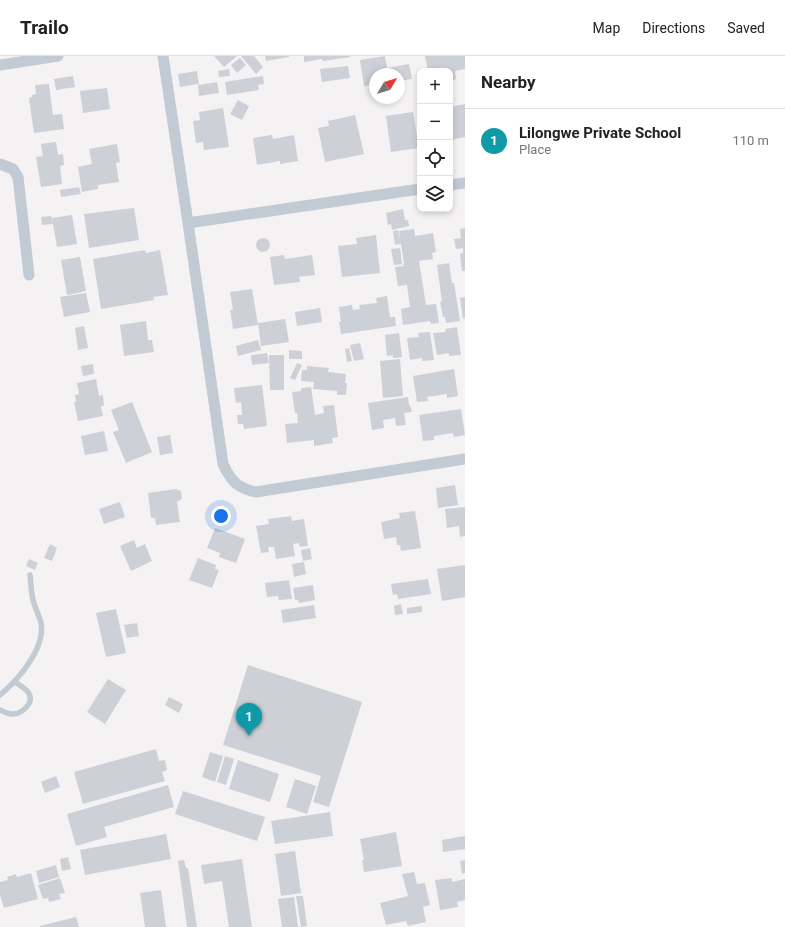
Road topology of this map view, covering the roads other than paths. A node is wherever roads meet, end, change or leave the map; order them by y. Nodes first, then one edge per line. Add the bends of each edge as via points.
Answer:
1 (58, 56) edge
2 (163, 56) edge
3 (0, 65) edge
4 (0, 164) edge
5 (465, 183) edge
6 (453, 185) edge
7 (417, 189) edge
8 (188, 223) junction
9 (29, 275) dead end
10 (465, 459) edge
11 (30, 575) dead end
12 (15, 682) junction
13 (0, 695) edge
14 (0, 710) edge

1 - 3 street
2 - 8 street
4 - 9 street via 13,169 18,177
5 - 6 street
7 - 8 street
8 - 10 street via 223,464 236,483 256,492
11 - 12 lane via 32,598 41,623 40,643
12 - 13 lane
12 - 14 lane via 29,692 28,707 20,713 11,714

